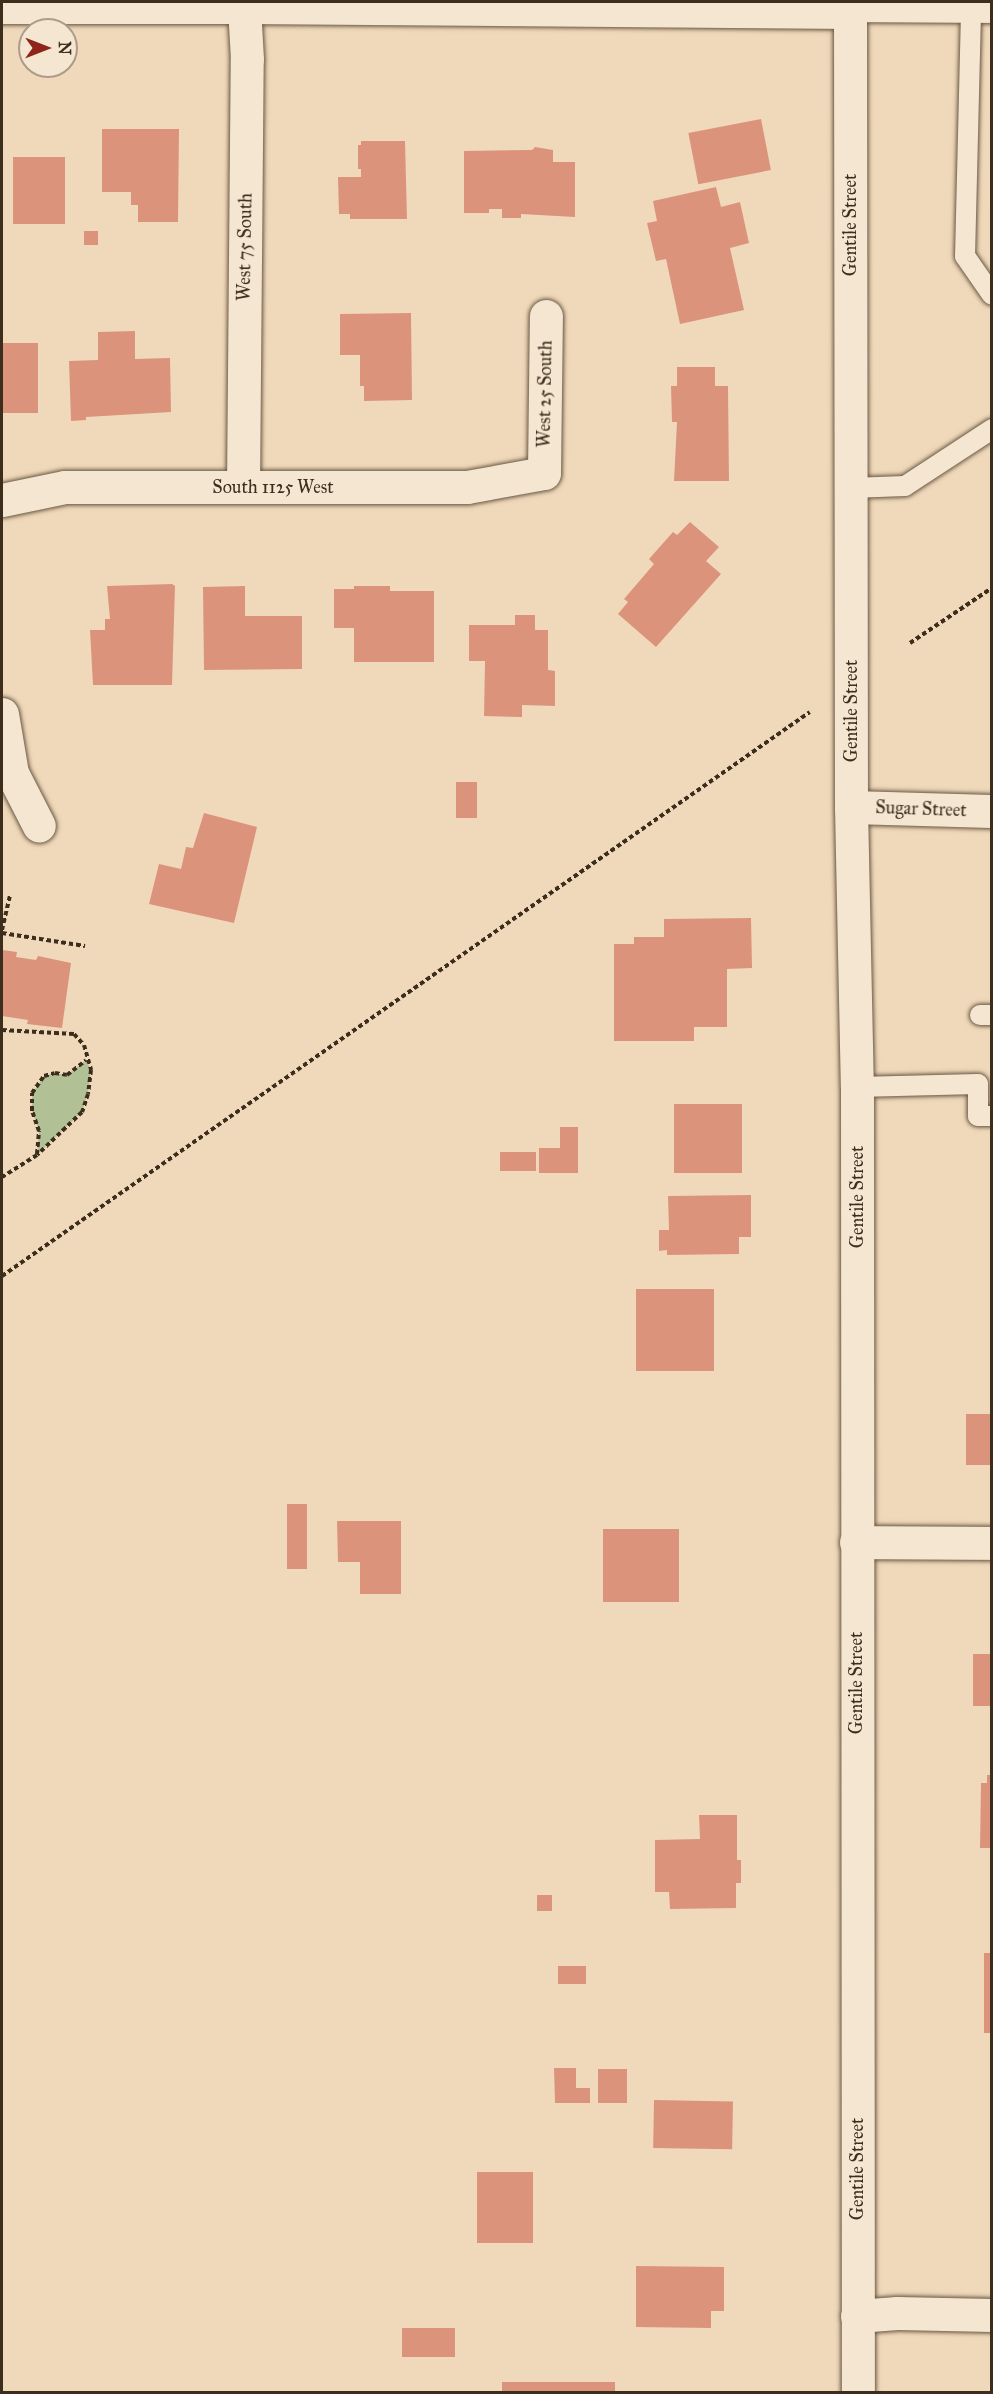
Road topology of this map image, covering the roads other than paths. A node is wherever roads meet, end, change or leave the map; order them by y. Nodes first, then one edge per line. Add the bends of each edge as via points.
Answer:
1 (2, 7) edge
2 (244, 7) junction
3 (849, 7) edge
4 (971, 12) junction
5 (992, 13) edge
6 (992, 295) edge
7 (546, 316) dead end
8 (992, 429) edge
9 (544, 473) joint
10 (243, 487) junction
11 (851, 488) junction
12 (2, 500) edge
13 (2, 714) edge
14 (851, 807) junction
15 (992, 812) edge
16 (39, 826) dead end
17 (857, 1087) junction
18 (992, 1116) edge
19 (856, 1542) junction
20 (992, 1543) edge
21 (992, 2315) edge
22 (857, 2316) junction
23 (858, 2392) edge

1 - 2 main road
2 - 3 main road
2 - 10 main road, West 75 South via 247,59
3 - 4 lane
3 - 11 main road, Gentile Street
4 - 5 lane
4 - 6 lane via 965,256
7 - 9 main road, West 25 South
8 - 11 lane via 905,486
9 - 10 main road, South 1125 West via 466,487
10 - 12 main road, South 1125 West via 65,487
11 - 14 main road, Gentile Street
13 - 16 main road via 12,773
14 - 15 main road, Sugar Street
14 - 17 main road, Gentile Street
17 - 18 lane via 978,1084 978,1116
17 - 19 main road, Gentile Street
19 - 20 main road
19 - 22 main road, Gentile Street
21 - 22 main road
22 - 23 main road, Gentile Street

